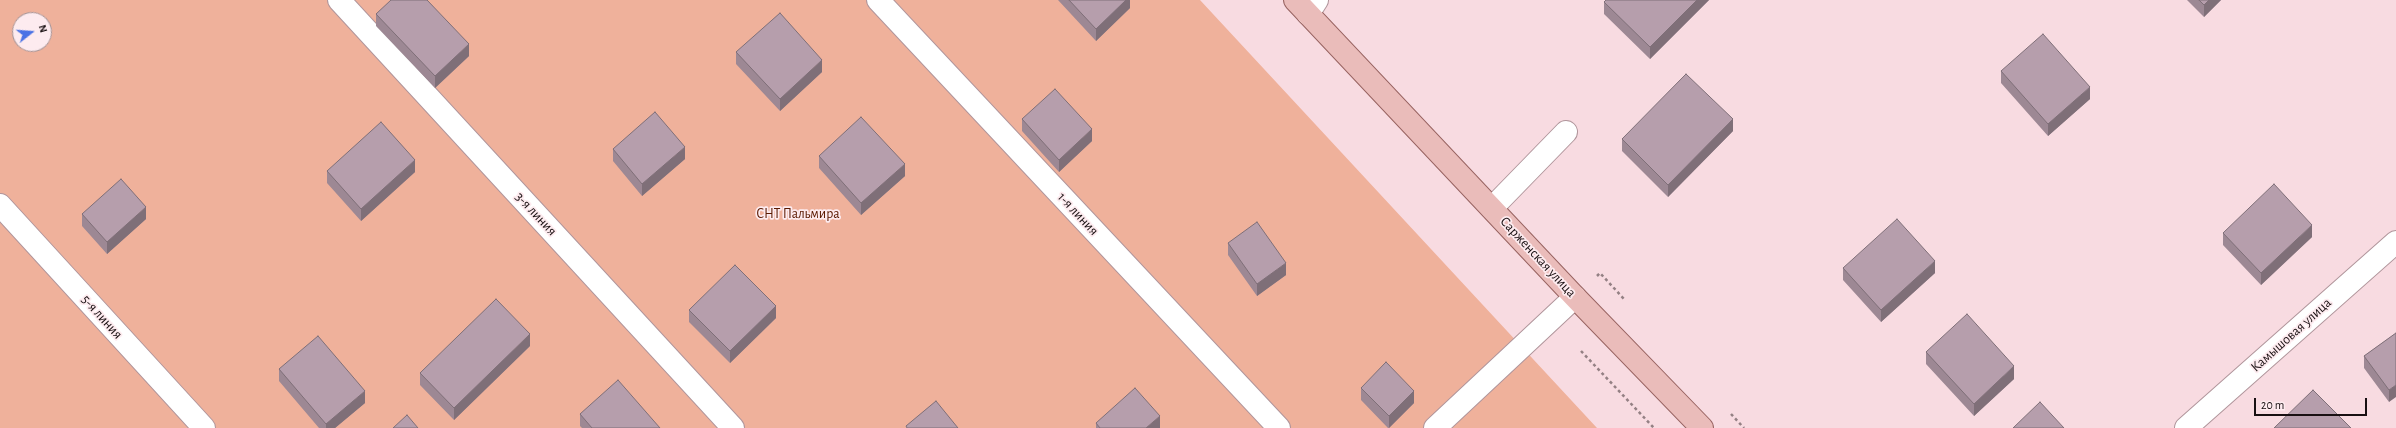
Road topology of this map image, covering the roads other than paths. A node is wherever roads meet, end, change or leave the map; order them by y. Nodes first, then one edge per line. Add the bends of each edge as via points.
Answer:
1 (339, 0) edge
2 (878, 0) edge
3 (1306, 5) edge
4 (1566, 132) dead end
5 (0, 205) edge
6 (1492, 208) junction
7 (2396, 242) edge
8 (1575, 296) junction
9 (204, 428) edge
10 (733, 428) edge
11 (1279, 428) edge
12 (1436, 428) edge
13 (1702, 428) edge
14 (2186, 428) edge

1 - 10 street, 3-я линия
2 - 11 street, 1-я линия
3 - 6 main road, Сарженская улица via 1375,84
4 - 6 street
5 - 9 street, 5-я линия
6 - 8 main road, Сарженская улица
7 - 14 street, Камышовая улица
8 - 12 street
8 - 13 main road, Сарженская улица

